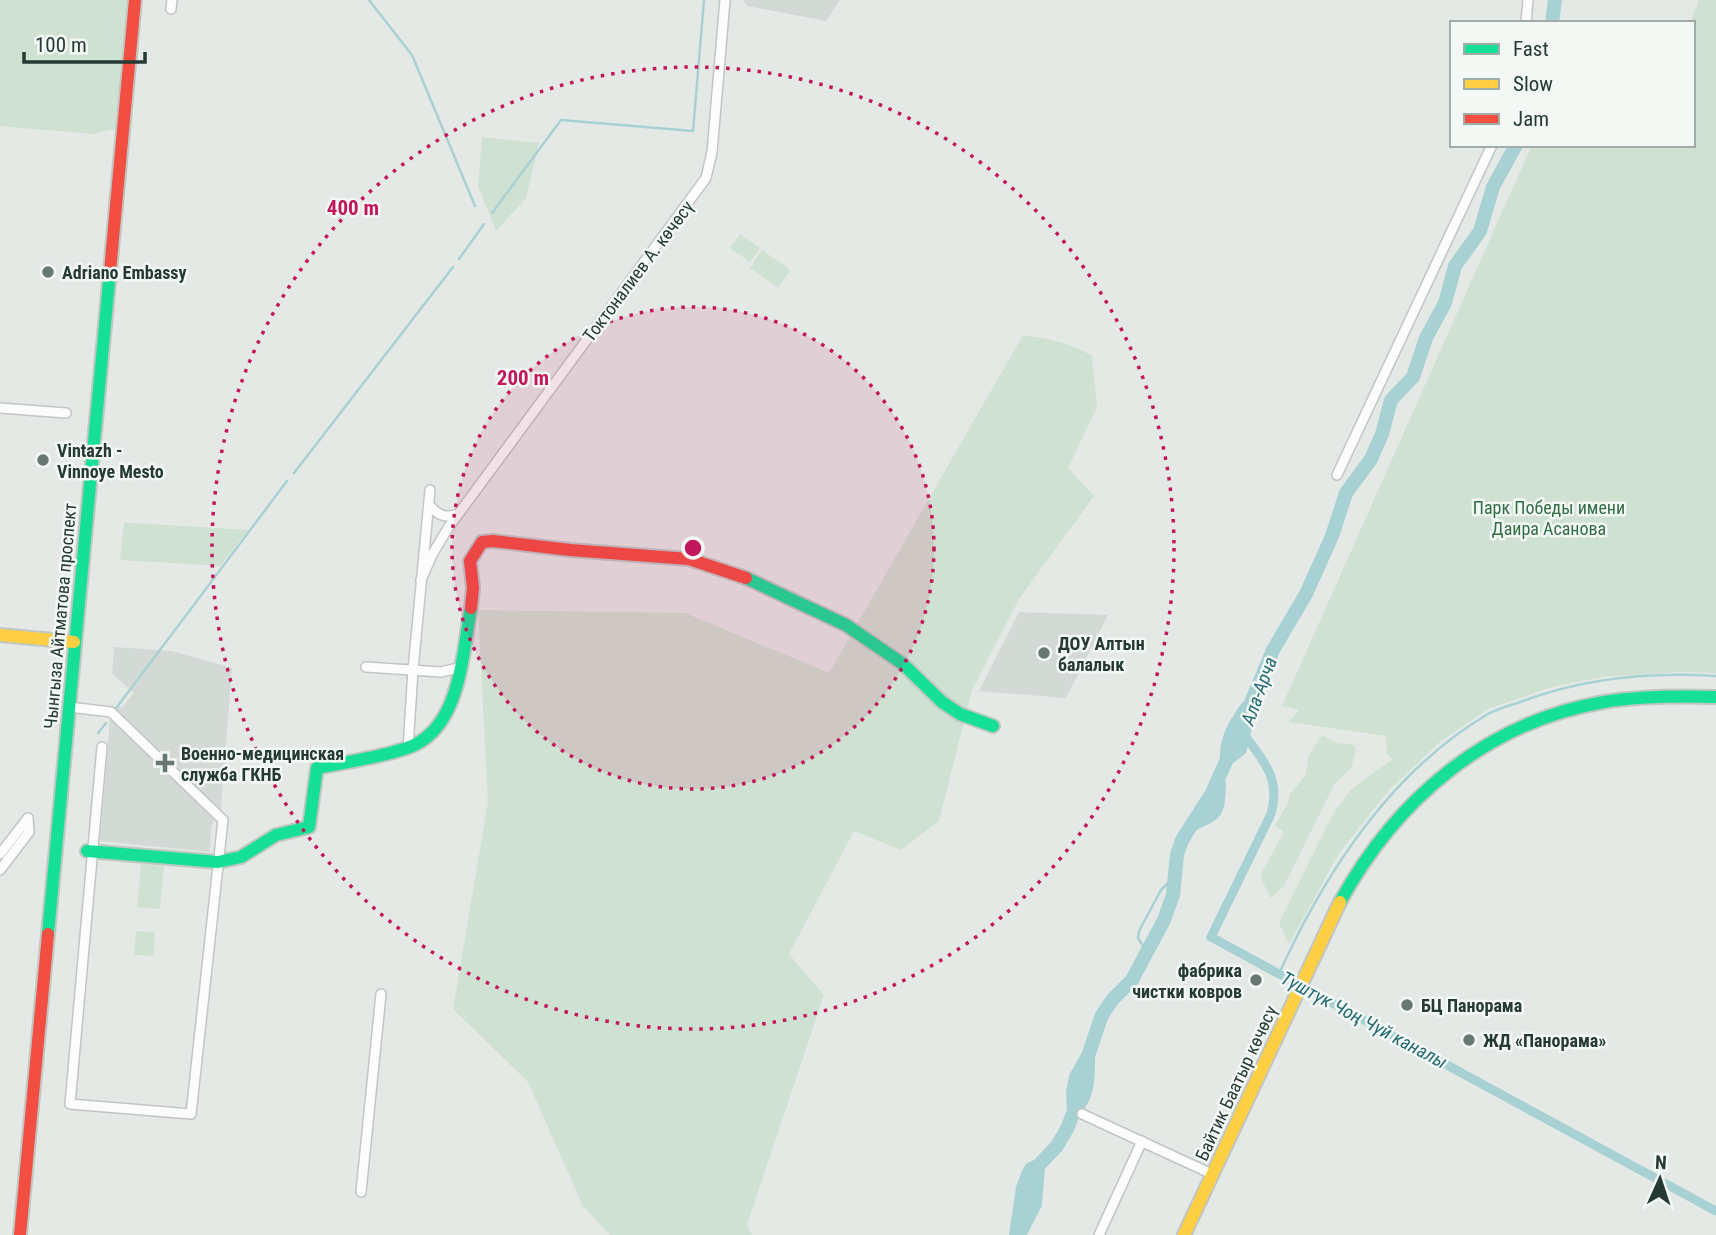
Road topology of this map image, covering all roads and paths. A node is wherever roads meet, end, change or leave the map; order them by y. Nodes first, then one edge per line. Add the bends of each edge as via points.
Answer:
1 (135, 0) edge
2 (725, 0) edge
3 (1528, 0) edge
4 (1526, 21) edge
5 (1491, 147) edge
6 (0, 408) edge
7 (66, 413) dead end
8 (1337, 475) dead end
9 (430, 489) dead end
10 (429, 505) junction
11 (458, 514) junction
12 (421, 580) junction
13 (0, 635) edge
14 (74, 642) junction
15 (366, 667) dead end
16 (458, 668) junction
17 (412, 670) junction
18 (1716, 697) edge
19 (69, 707) junction
20 (993, 726) dead end
21 (102, 747) dead end
22 (408, 748) junction
23 (90, 852) junction
24 (0, 854) edge
25 (218, 862) junction
26 (0, 870) edge
27 (382, 994) dead end
28 (1082, 1114) dead end
29 (1142, 1141) junction
30 (1212, 1174) junction
31 (361, 1192) dead end
32 (20, 1235) edge
33 (1098, 1235) edge
34 (1184, 1235) edge

1 - 14 main road, Чынгыза Айтматова проспект
2 - 11 street, Токтоналиев А. көчөсү via 706,178
3 - 4 street
5 - 8 street
6 - 7 street
9 - 10 street
10 - 11 street via 440,515
10 - 12 street
11 - 12 street, Токтоналиев А. көчөсү
12 - 17 street
13 - 14 main road
14 - 19 main road, Чынгыза Айтматова проспект
15 - 17 street
16 - 17 street
16 - 20 main road via 472,604 470,561 482,542 689,559 739,574 846,625 903,664 942,702
16 - 22 main road via 451,704 437,729
17 - 22 street
18 - 30 main road, Байтик Баатыр көчөсү via 1657,697 1587,705 1547,716 1464,759 1413,800 1347,890
19 - 25 street via 111,712 223,820
19 - 32 main road, Чынгыза Айтматова проспект
21 - 23 street
22 - 25 main road via 317,768 309,827 276,835 241,857
23 - 25 main road
23 - 25 street via 70,1104 191,1114
24 - 26 street via 28,823 29,832
27 - 31 street
28 - 29 street
29 - 30 street
29 - 33 street
30 - 34 main road, Байтик Баатыр көчөсү

